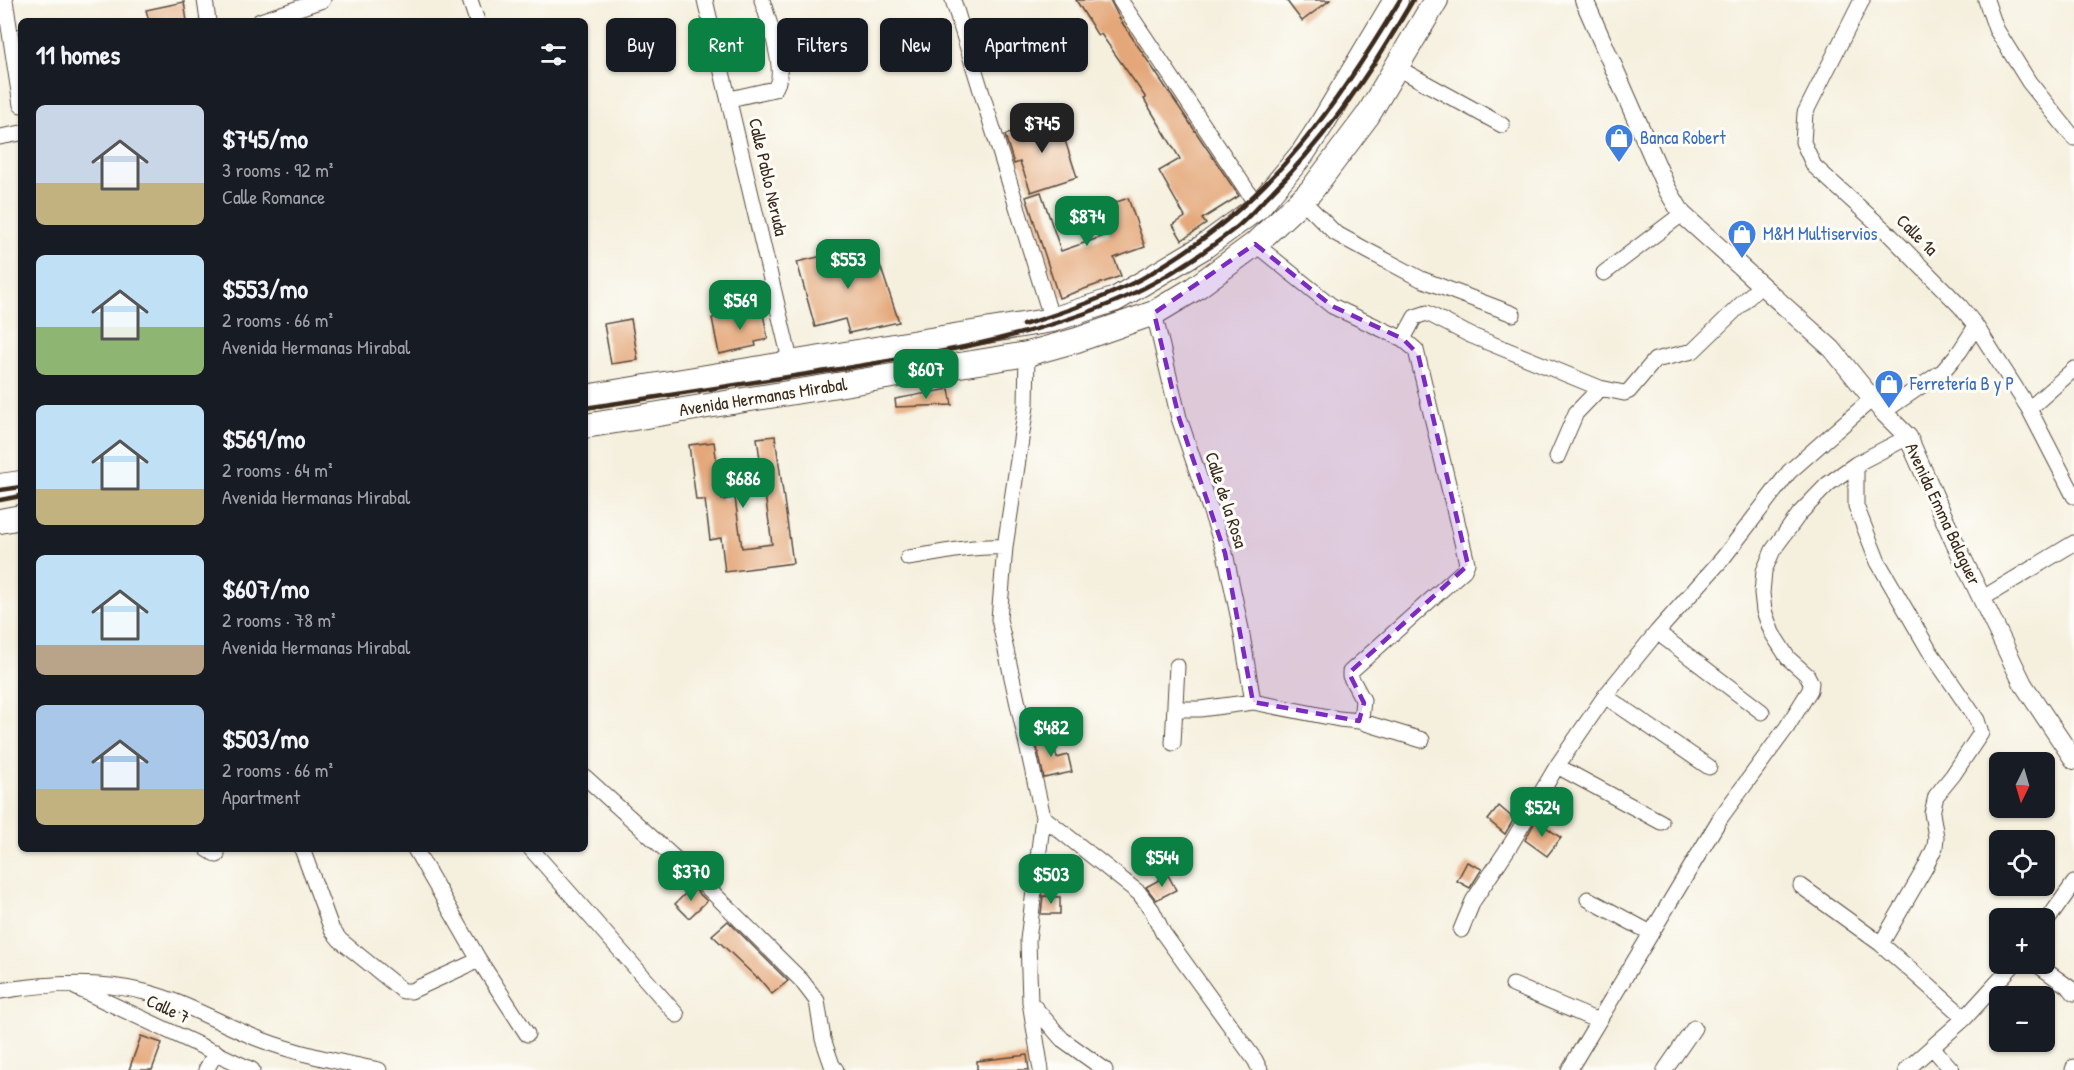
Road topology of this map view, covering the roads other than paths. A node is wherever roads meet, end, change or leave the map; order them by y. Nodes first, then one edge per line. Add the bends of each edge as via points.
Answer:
1 (4, 0) edge
2 (206, 0) edge
3 (323, 0) edge
4 (470, 0) edge
5 (705, 0) edge
6 (762, 0) edge
7 (953, 0) edge
8 (1120, 0) edge
9 (1396, 0) edge
10 (1436, 0) edge
11 (1584, 0) edge
12 (1862, 0) edge
13 (1986, 0) edge
14 (208, 18) edge
15 (269, 18) edge
16 (476, 18) edge
17 (1396, 67) junction
18 (18, 84) edge
19 (730, 99) junction
20 (1502, 125) dead end
21 (18, 134) edge
22 (0, 137) edge
23 (2074, 138) edge
24 (1302, 200) junction
25 (1258, 207) junction
26 (1682, 214) junction
27 (1255, 244) junction
28 (1604, 273) dead end
29 (1760, 286) junction
30 (1154, 313) junction
31 (1513, 314) dead end
32 (1052, 320) junction
33 (1976, 326) junction
34 (1403, 339) junction
35 (1027, 354) junction
36 (790, 364) junction
37 (2074, 369) edge
38 (1600, 388) junction
39 (588, 397) edge
40 (1878, 405) junction
41 (2029, 409) junction
42 (588, 426) edge
43 (1908, 437) junction
44 (1557, 457) dead end
45 (1856, 464) junction
46 (18, 483) edge
47 (0, 486) edge
48 (2074, 496) edge
49 (18, 517) edge
50 (0, 520) edge
51 (2074, 543) edge
52 (1005, 547) junction
53 (908, 558) dead end
54 (1983, 598) junction
55 (1658, 632) junction
56 (1177, 666) dead end
57 (1605, 696) junction
58 (1253, 702) junction
59 (1176, 709) junction
60 (1762, 712) dead end
61 (1359, 721) junction
62 (1422, 740) dead end
63 (1173, 743) dead end
64 (2074, 760) edge
65 (1557, 766) junction
66 (1709, 767) dead end
67 (588, 780) edge
68 (1043, 817) junction
69 (1661, 822) dead end
70 (303, 852) edge
71 (417, 852) edge
72 (534, 852) edge
73 (2074, 884) edge
74 (1801, 886) dead end
75 (1588, 899) dead end
76 (2055, 910) edge
77 (1461, 930) dead end
78 (1651, 933) junction
79 (1881, 944) junction
80 (480, 960) junction
81 (2005, 974) edge
82 (2054, 974) edge
83 (67, 984) junction
84 (2071, 984) edge
85 (1514, 985) dead end
86 (0, 991) edge
87 (1030, 1002) junction
88 (677, 1015) dead end
89 (1965, 1018) junction
90 (1598, 1021) junction
91 (1694, 1028) dead end
92 (527, 1034) dead end
93 (1932, 1047) junction
94 (216, 1052) junction
95 (206, 1070) edge
96 (252, 1070) edge
97 (379, 1070) edge
98 (836, 1070) edge
99 (1041, 1070) edge
100 (1105, 1070) edge
101 (1260, 1070) edge
102 (1569, 1070) edge
103 (1665, 1070) edge
104 (1906, 1070) edge
105 (1952, 1070) edge

1 - 18 street
2 - 14 street
3 - 15 street
4 - 16 street
5 - 19 street, Calle Pablo Neruda
6 - 19 street via 780,67 779,84 774,89
7 - 32 street
8 - 25 street
9 - 25 main road, Avenida Hermanas Mirabal via 1303,153
10 - 17 main road, Avenida Hermanas Mirabal
11 - 26 street, Avenida Emma Balaguer via 1666,189
12 - 33 street, Calle 1a via 1805,113 1803,142 1814,166 1888,233
13 - 23 street via 1996,29 2024,73
17 - 20 street
17 - 24 main road, Avenida Hermanas Mirabal via 1368,115
19 - 36 street, Calle Pablo Neruda
21 - 22 street
24 - 27 main road, Avenida Hermanas Mirabal
24 - 31 street via 1335,233 1368,251 1421,279
25 - 32 main road, Avenida Hermanas Mirabal via 1202,248 1116,299
26 - 28 street
26 - 29 street, Avenida Emma Balaguer
27 - 30 main road, Avenida Hermanas Mirabal
27 - 34 street via 1332,306
29 - 38 street via 1693,351 1655,360 1624,393
29 - 40 street, Avenida Emma Balaguer via 1832,349
30 - 35 main road, Avenida Hermanas Mirabal
30 - 58 street, Calle de la Rosa via 1179,418 1225,553
32 - 36 main road, Avenida Hermanas Mirabal
33 - 40 street via 1943,370
33 - 41 street, Calle 1a
34 - 38 street via 1415,316 1427,313 1470,335
34 - 61 street via 1418,354 1468,565 1350,672 1364,703
35 - 42 main road, Avenida Hermanas Mirabal
35 - 52 street via 1026,406
36 - 39 main road, Avenida Hermanas Mirabal
37 - 41 street
38 - 44 street via 1576,412
40 - 43 street, Avenida Emma Balaguer
40 - 55 street via 1789,472 1723,558
41 - 48 street, Calle 1a
43 - 45 street
43 - 54 street, Avenida Emma Balaguer
45 - 78 street via 1828,484 1800,513 1773,550 1764,571 1764,611 1772,633 1788,658 1807,675 1810,690 1721,817
45 - 79 street via 1856,506 1878,562 1929,650 1977,720 1981,733 1936,796 1932,813 1935,847
46 - 47 main road
49 - 50 main road
51 - 54 street
52 - 53 street via 967,548
52 - 68 street via 999,619
54 - 64 street, Avenida Emma Balaguer via 2023,684
55 - 57 street
55 - 60 street
56 - 59 street
57 - 65 street
57 - 66 street
58 - 59 street
58 - 61 street
59 - 63 street
61 - 62 street
65 - 69 street
65 - 77 street via 1473,900
67 - 98 street via 712,892 801,980 817,1001 823,1039
68 - 87 street via 1028,939
68 - 101 street via 1139,893 1162,933
70 - 80 street via 332,930 404,991
71 - 80 street
72 - 88 street
73 - 76 street
74 - 79 street
75 - 78 street
78 - 90 street
79 - 89 street
80 - 92 street
81 - 89 street
82 - 84 street
83 - 86 street
83 - 94 street, Calle 7
83 - 97 street via 144,992 297,1052
85 - 90 street
87 - 99 street
87 - 100 street via 1062,1039
89 - 93 street
90 - 102 street
91 - 103 street
93 - 104 street
93 - 105 street
94 - 95 street
94 - 96 street, Calle 7

